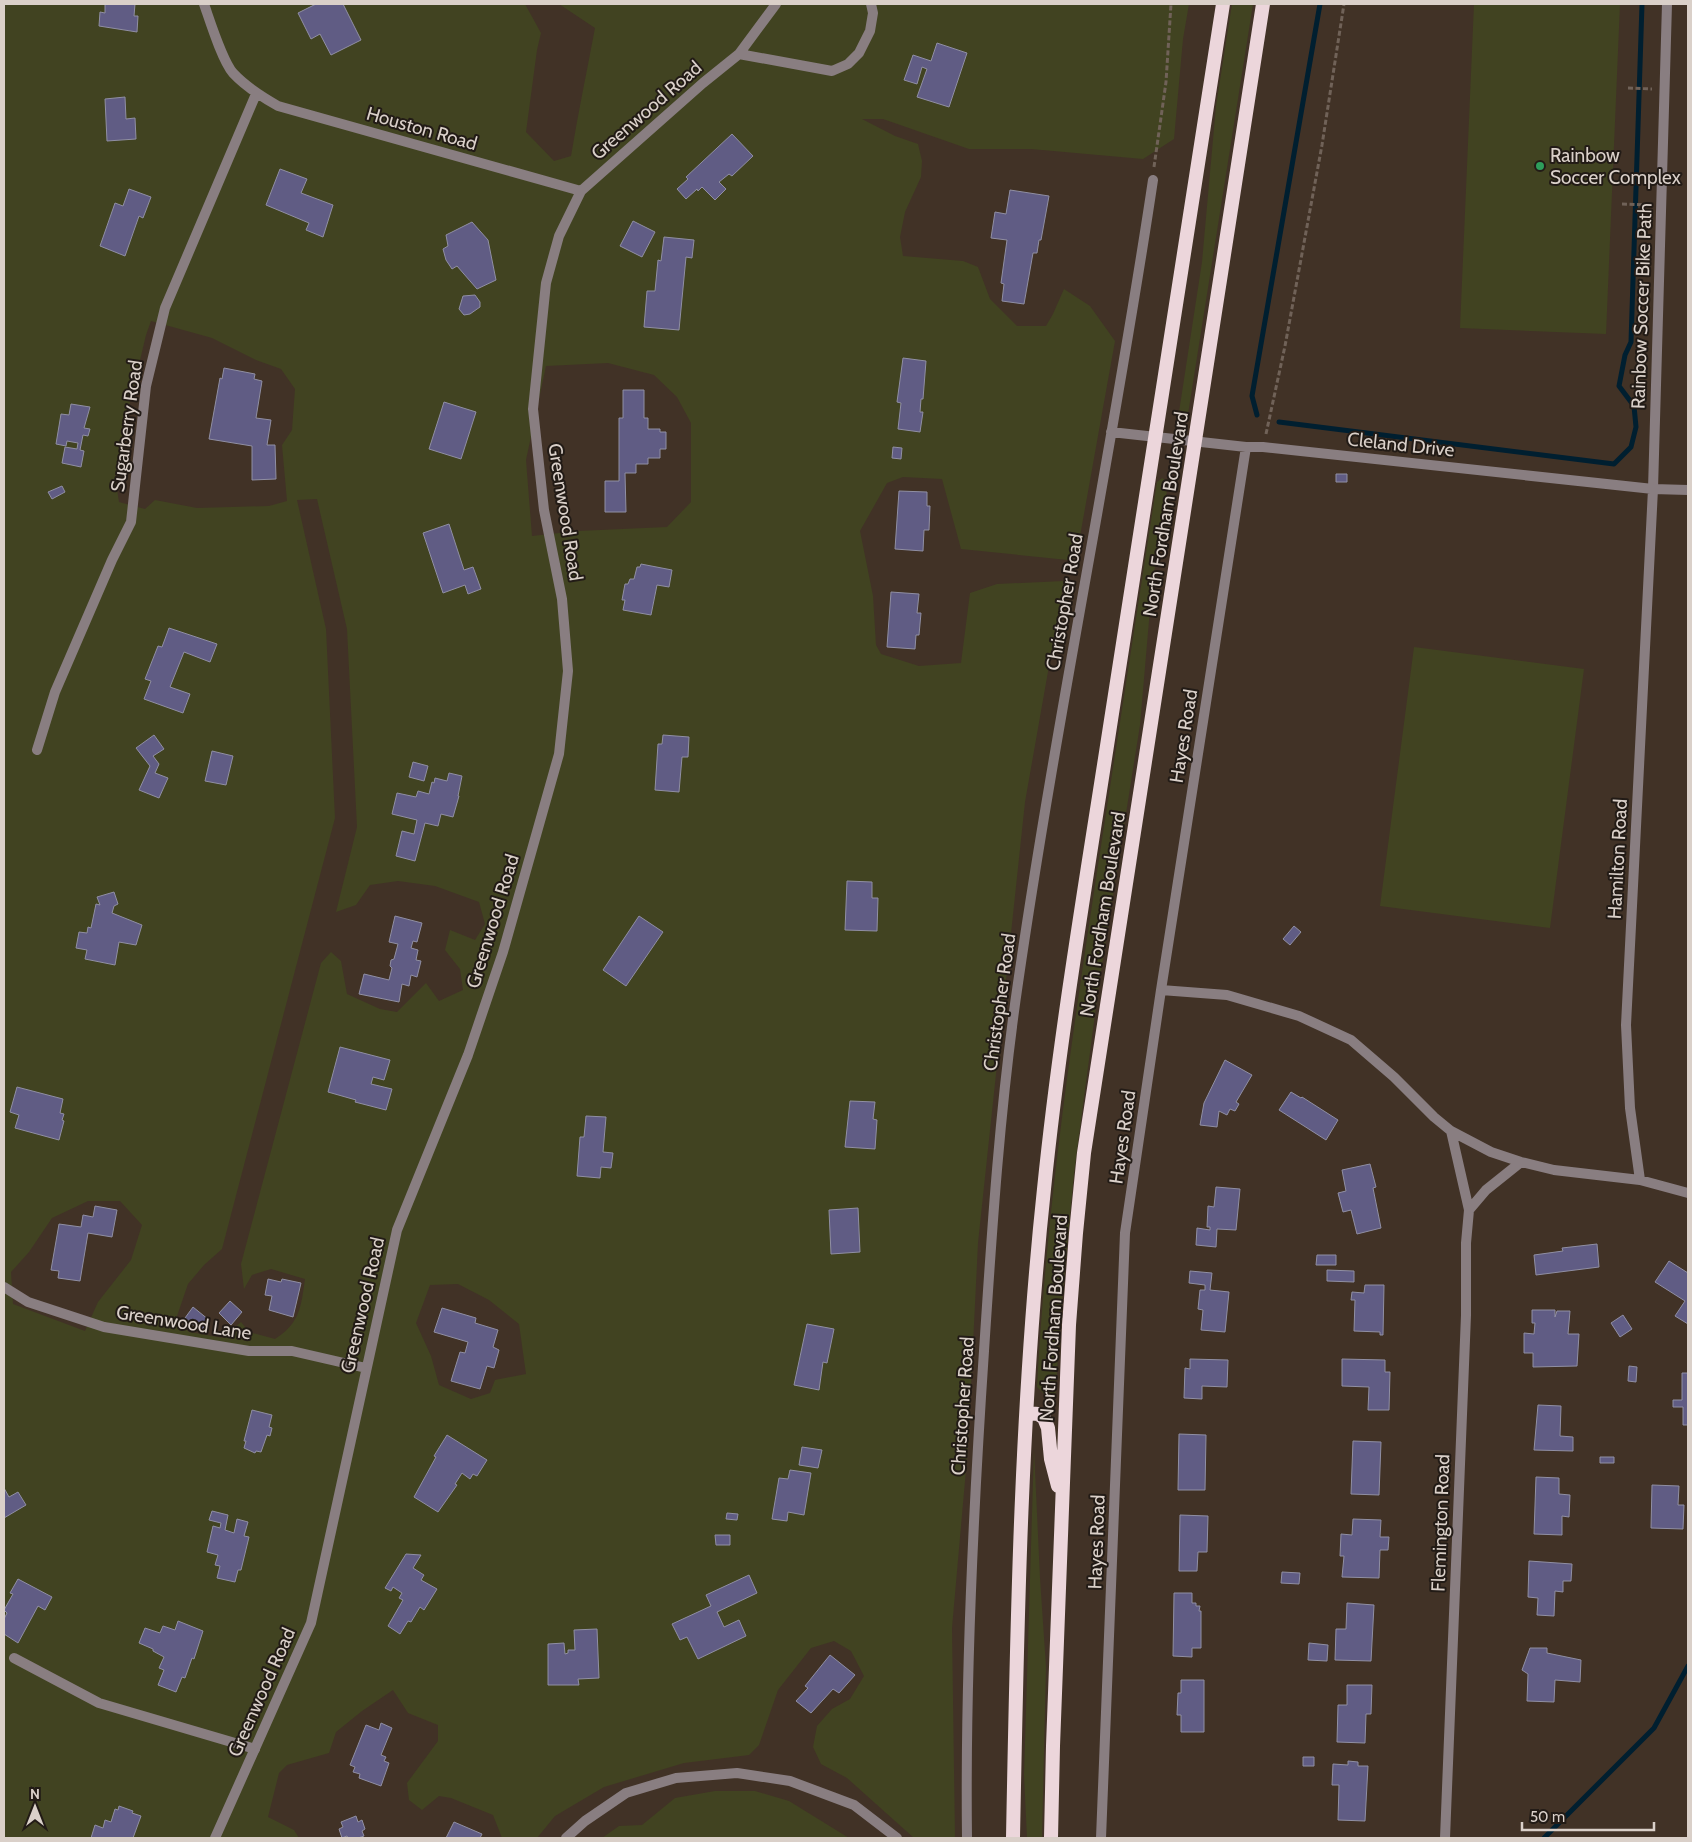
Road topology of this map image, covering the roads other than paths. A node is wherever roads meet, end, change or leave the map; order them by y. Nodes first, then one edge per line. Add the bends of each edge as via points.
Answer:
1 (204, 4) edge
2 (776, 4) edge
3 (871, 4) edge
4 (1223, 4) edge
5 (1264, 4) edge
6 (1667, 4) edge
7 (739, 54) junction
8 (256, 94) junction
9 (1153, 180) road end
10 (581, 191) junction
11 (1111, 432) junction
12 (1155, 437) junction
13 (1195, 441) junction
14 (1246, 447) junction
15 (1653, 489) junction
16 (1688, 490) edge
17 (38, 750) dead end
18 (1161, 990) junction
19 (1451, 1131) junction
20 (1521, 1162) junction
21 (1640, 1180) junction
22 (1688, 1193) edge
23 (1469, 1210) junction
24 (4, 1288) edge
25 (366, 1368) junction
26 (1027, 1413) junction
27 (1062, 1499) junction
28 (14, 1658) dead end
29 (255, 1749) junction
30 (215, 1838) edge
31 (566, 1838) edge
32 (897, 1838) edge
33 (967, 1838) edge
34 (1013, 1838) edge
35 (1051, 1838) edge
36 (1101, 1838) edge
37 (1445, 1838) edge

1 - 8 street via 232,72
2 - 7 street, Greenwood Road
3 - 7 street via 870,31 859,53 848,64 832,71
4 - 12 highway, North Fordham Boulevard
5 - 13 highway, North Fordham Boulevard
6 - 15 street, Rainbow Soccer Bike Path
7 - 10 street, Greenwood Road
8 - 10 street, Houston Road via 278,106
8 - 17 street, Sugarberry Road via 165,308 146,386 131,522 55,692
9 - 11 street, Christopher Road
10 - 25 street, Greenwood Road via 559,236 546,283 533,410 544,510 562,599 568,671 559,754 503,952 468,1055 397,1230
11 - 12 street, Cleland Drive
11 - 33 street, Christopher Road via 1017,988 991,1225 973,1512 966,1742
12 - 13 street, Cleland Drive
12 - 26 highway, North Fordham Boulevard via 1058,1069 1039,1233
13 - 14 street, Cleland Drive
13 - 27 highway, North Fordham Boulevard via 1084,1153 1069,1325
14 - 15 street, Cleland Drive
14 - 18 street, Hayes Road
15 - 16 street, Cleland Drive
15 - 21 street, Hamilton Road via 1626,1025 1630,1108
18 - 19 street via 1227,994 1299,1016 1351,1040
18 - 36 street, Hayes Road via 1125,1233
19 - 20 street via 1491,1152
19 - 23 street, Flemington Road
20 - 21 street via 1554,1170
20 - 23 street via 1486,1190
21 - 22 street
23 - 37 street, Flemington Road
24 - 25 street, Greenwood Lane via 28,1302 104,1328 250,1351 292,1351
25 - 29 street, Greenwood Road via 311,1623
26 - 27 highway via 1041,1416 1048,1428 1050,1459
26 - 34 highway, North Fordham Boulevard
27 - 35 highway, North Fordham Boulevard
28 - 29 street via 99,1702
29 - 30 street, Greenwood Road
31 - 32 street via 626,1793 676,1778 737,1772 790,1781 854,1806

